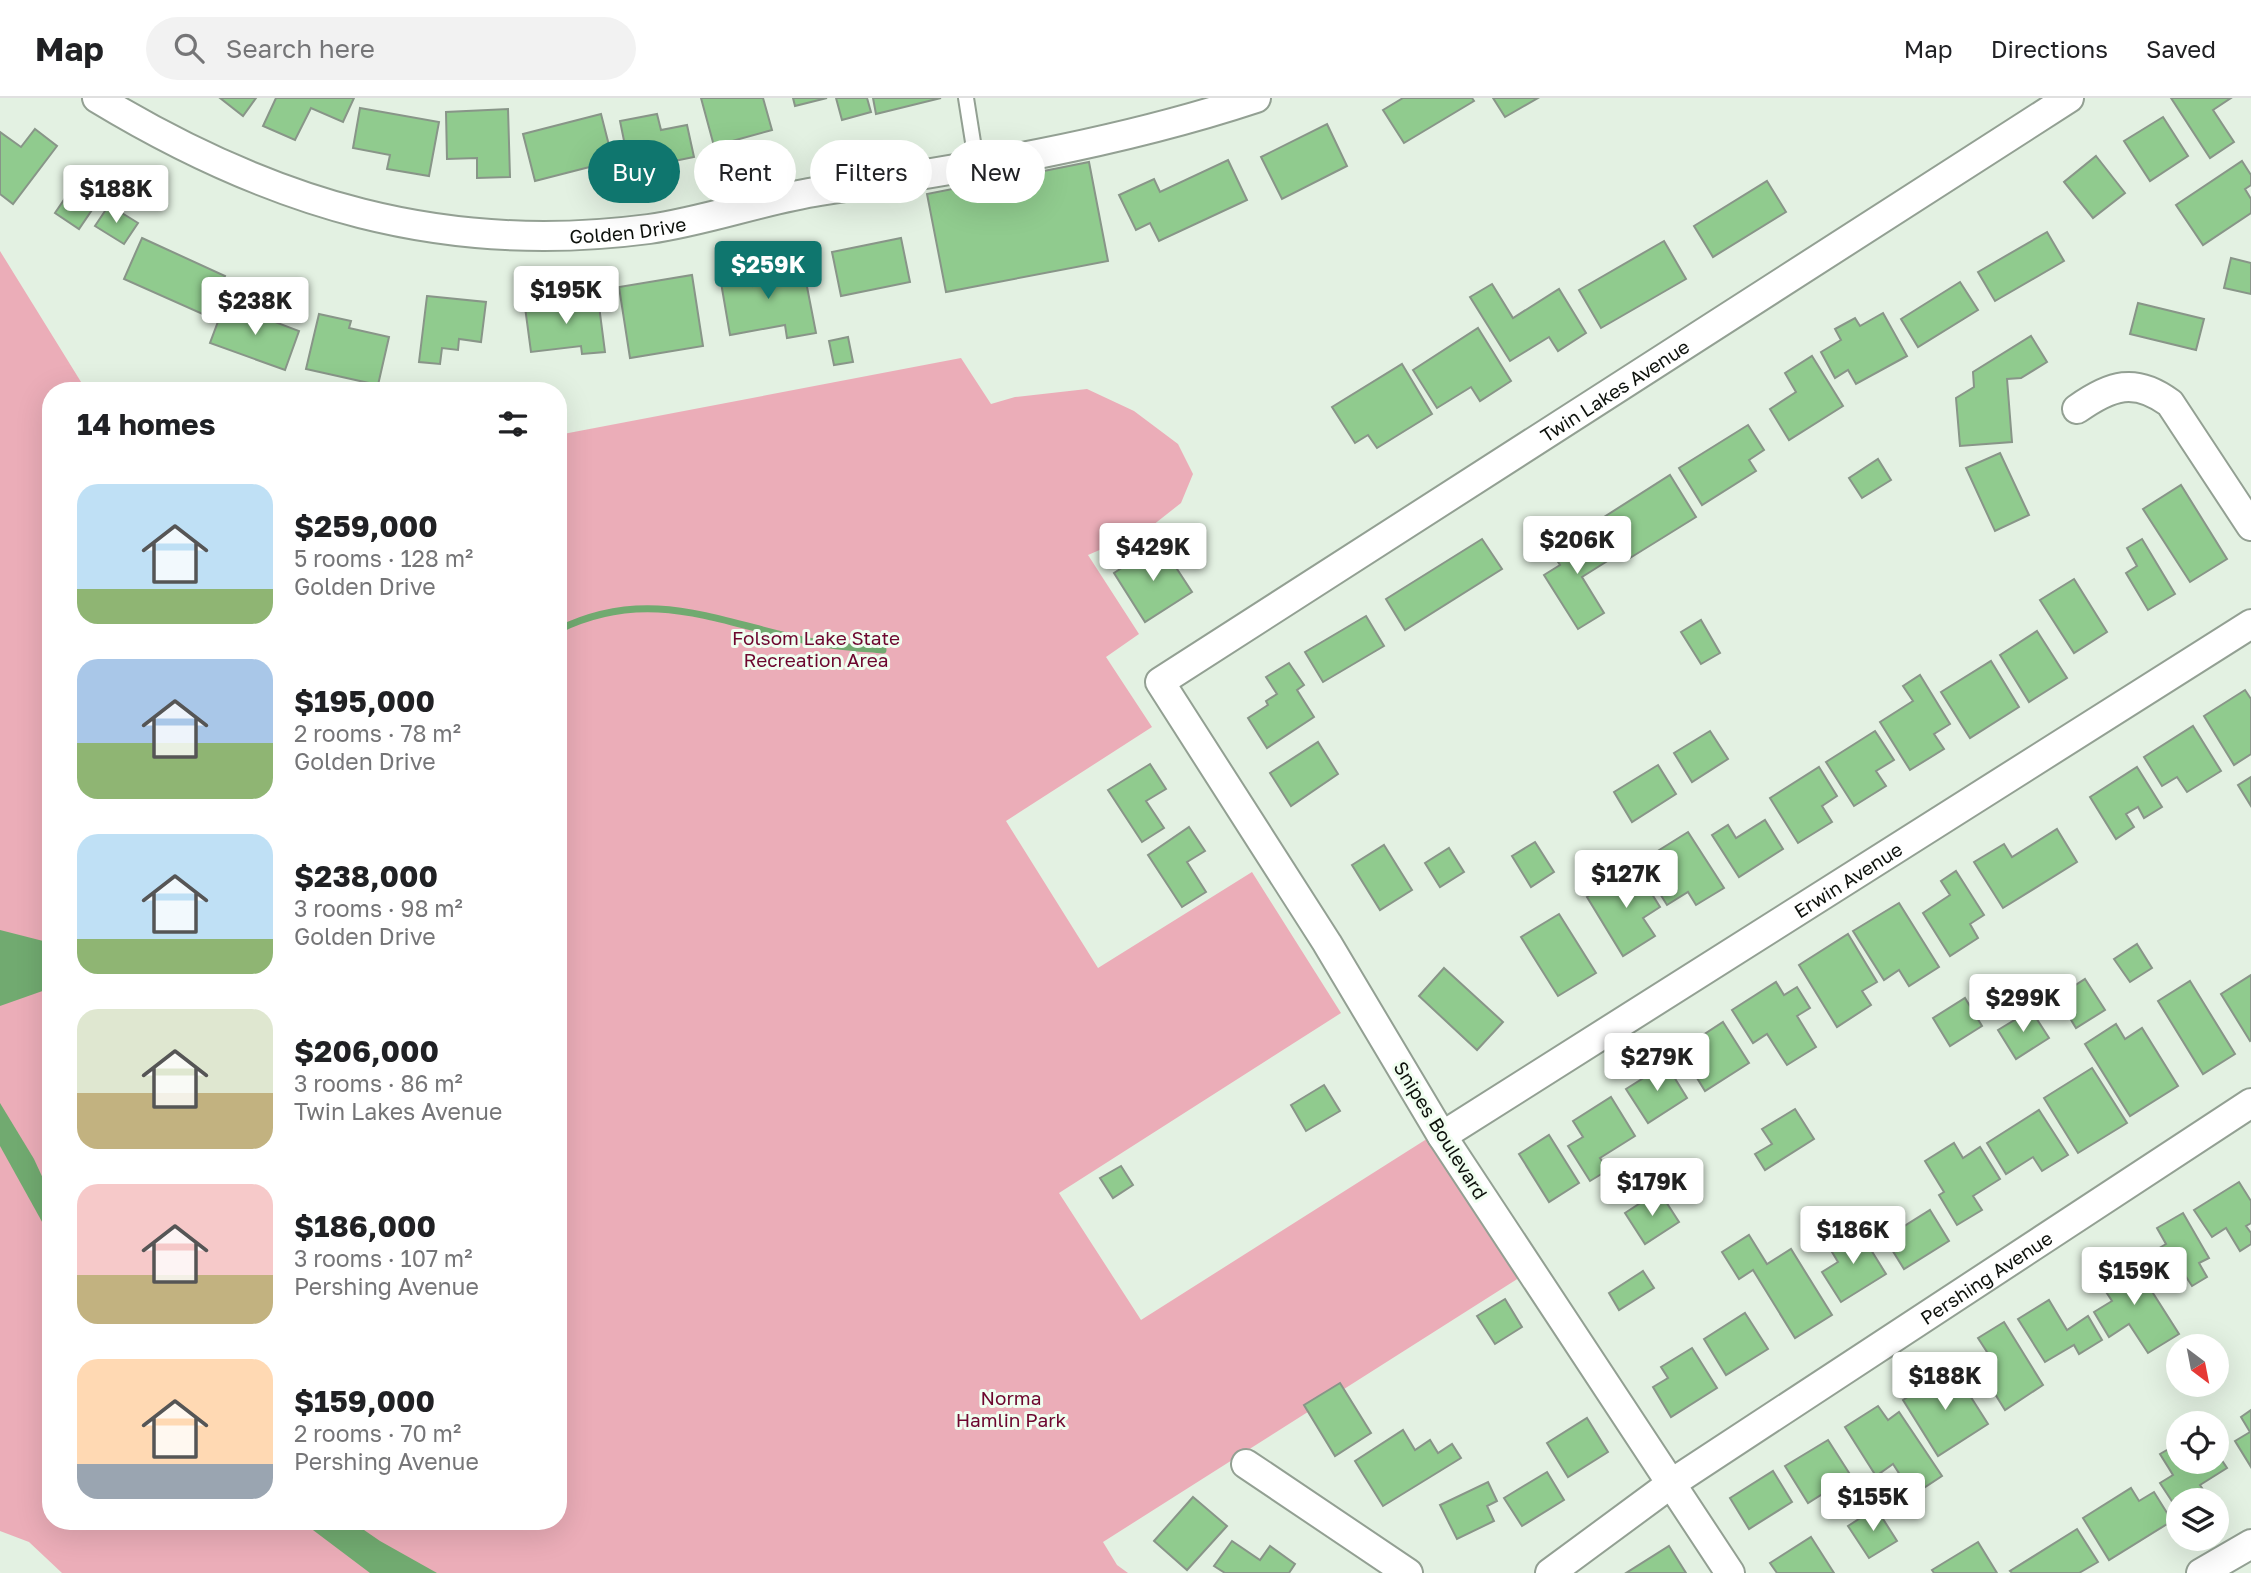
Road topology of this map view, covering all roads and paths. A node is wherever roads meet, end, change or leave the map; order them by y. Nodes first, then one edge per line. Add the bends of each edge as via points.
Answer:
1 (97, 98) edge
2 (966, 98) edge
3 (1256, 98) edge
4 (2069, 98) edge
5 (973, 140) edge
6 (1045, 153) edge
7 (946, 172) edge
8 (2077, 409) dead end
9 (2251, 526) edge
10 (2251, 624) edge
11 (1160, 682) joint
12 (2251, 1103) edge
13 (1442, 1136) junction
14 (1246, 1464) dead end
15 (1672, 1483) junction
16 (2251, 1544) edge
17 (1408, 1573) edge
18 (1550, 1573) edge
19 (1730, 1573) edge
20 (2201, 1573) edge

1 - 7 street, Golden Drive via 179,146 278,190 409,225 462,232 571,236 652,229 787,196
2 - 5 lane
3 - 6 street, Golden Drive via 1126,137
4 - 11 street, Twin Lakes Avenue
8 - 9 street via 2093,397 2121,387 2154,391 2170,403
10 - 13 street, Erwin Avenue
11 - 13 street, Snipes Boulevard via 1327,943
12 - 15 street, Pershing Avenue
13 - 15 street, Snipes Boulevard
14 - 17 street
15 - 18 street, Pershing Avenue
15 - 19 street, Snipes Boulevard
16 - 20 street

